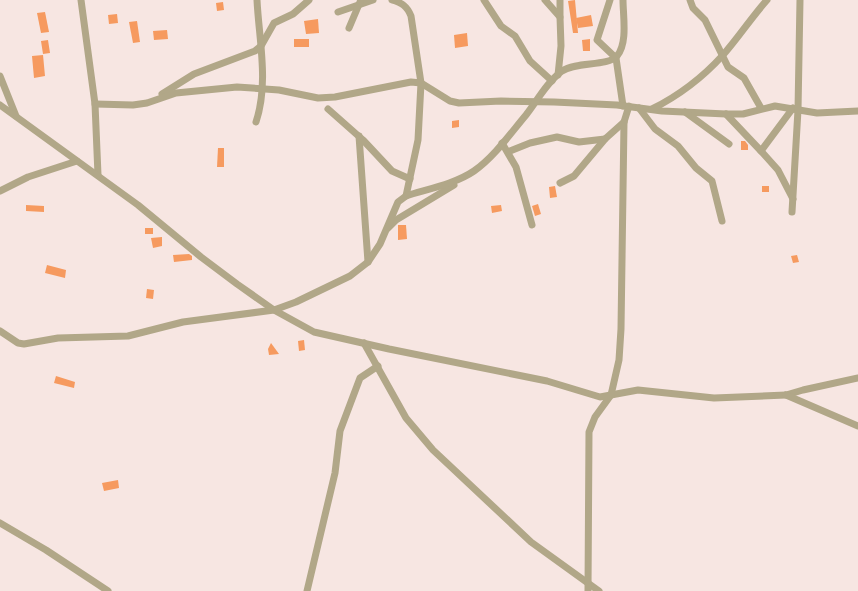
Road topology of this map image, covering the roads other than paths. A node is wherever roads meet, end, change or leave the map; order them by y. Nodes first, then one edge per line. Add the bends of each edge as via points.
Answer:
1 (81, 0) edge
2 (257, 0) edge
3 (309, 0) edge
4 (373, 0) edge
5 (392, 0) edge
6 (484, 0) edge
7 (545, 0) edge
8 (560, 0) edge
9 (610, 0) edge
10 (617, 0) edge
11 (690, 0) edge
12 (767, 0) edge
13 (800, 0) edge
14 (360, 2) edge
15 (623, 3) edge
16 (338, 12) dead end
17 (560, 17) junction
18 (348, 28) dead end
19 (261, 46) junction
20 (722, 56) junction
21 (616, 58) junction
22 (558, 75) junction
23 (0, 76) edge
24 (552, 81) junction
25 (421, 84) junction
26 (262, 88) junction
27 (154, 100) junction
28 (537, 102) junction
29 (95, 104) junction
30 (0, 105) edge
31 (626, 106) junction
32 (640, 108) junction
33 (761, 108) junction
34 (328, 109) dead end
35 (652, 109) junction
36 (795, 109) junction
37 (858, 111) edge
38 (685, 112) junction
39 (726, 114) junction
40 (17, 118) junction
41 (256, 122) dead end
42 (624, 122) junction
43 (359, 136) junction
44 (605, 139) junction
45 (502, 143) junction
46 (729, 144) dead end
47 (510, 151) dead end
48 (761, 151) junction
49 (77, 161) junction
50 (98, 175) junction
51 (410, 179) junction
52 (560, 183) dead end
53 (454, 185) dead end
54 (0, 191) edge
55 (406, 196) junction
56 (793, 200) junction
57 (792, 212) dead end
58 (722, 221) dead end
59 (532, 225) dead end
60 (385, 230) junction
61 (368, 262) junction
62 (274, 310) junction
63 (0, 331) edge
64 (364, 343) junction
65 (378, 366) junction
66 (858, 378) edge
67 (611, 395) junction
68 (786, 395) junction
69 (858, 426) edge
70 (0, 523) edge
71 (588, 588) edge
72 (108, 591) edge
73 (307, 591) edge
74 (599, 591) edge

1 - 29 street
2 - 19 street
3 - 19 street via 293,14 274,23
4 - 14 street
5 - 25 street via 408,8 411,16
6 - 24 street via 501,26 515,36 530,61
7 - 17 street
8 - 17 street
9 - 21 street via 597,40
10 - 15 street
11 - 20 street via 693,8 705,20
12 - 20 street
13 - 36 street
14 - 16 street
14 - 18 street
15 - 21 street via 623,39
17 - 22 street
19 - 26 street
19 - 27 street via 255,51 194,74
20 - 33 street via 728,67 744,78
20 - 35 street via 689,86
21 - 22 street via 606,62 571,66
21 - 31 street
22 - 24 street
23 - 40 street
24 - 28 street
25 - 26 street via 411,82 318,98
25 - 28 street via 450,101 459,103
25 - 51 street via 418,140
26 - 27 street via 237,87 189,91
26 - 41 street via 262,105
27 - 29 street via 133,105
28 - 31 street
28 - 45 street
29 - 50 street
30 - 40 street
31 - 32 street
31 - 42 street
32 - 35 street
32 - 58 street via 655,129 678,146 696,168 712,181
33 - 36 street via 775,106
33 - 39 street via 743,114
34 - 43 street
35 - 38 street
36 - 37 street via 817,113
36 - 48 street
36 - 56 street
38 - 39 street
38 - 46 street
39 - 48 street
40 - 49 street
42 - 44 street
42 - 67 street via 621,329 619,360
43 - 51 street via 392,172
43 - 61 street
44 - 47 street via 579,142 557,137
44 - 52 street via 574,176
45 - 55 street via 473,171 461,178
45 - 59 street via 516,167
48 - 56 street via 778,170
49 - 50 street
49 - 54 street
50 - 62 street via 201,257
51 - 55 street
53 - 60 street via 396,220
55 - 60 street via 398,202
56 - 57 street
60 - 61 street via 380,244
61 - 62 street via 350,276
62 - 63 street via 178,322 128,336 58,338 24,344
62 - 64 street via 314,332
64 - 65 street
64 - 67 street via 548,380 595,396
65 - 71 street via 406,418 433,450 531,542
65 - 73 street via 360,378 340,431 335,473
66 - 68 street
67 - 68 street via 638,390 714,398
67 - 71 street via 595,417 589,432
68 - 69 street
70 - 72 street
71 - 74 street

